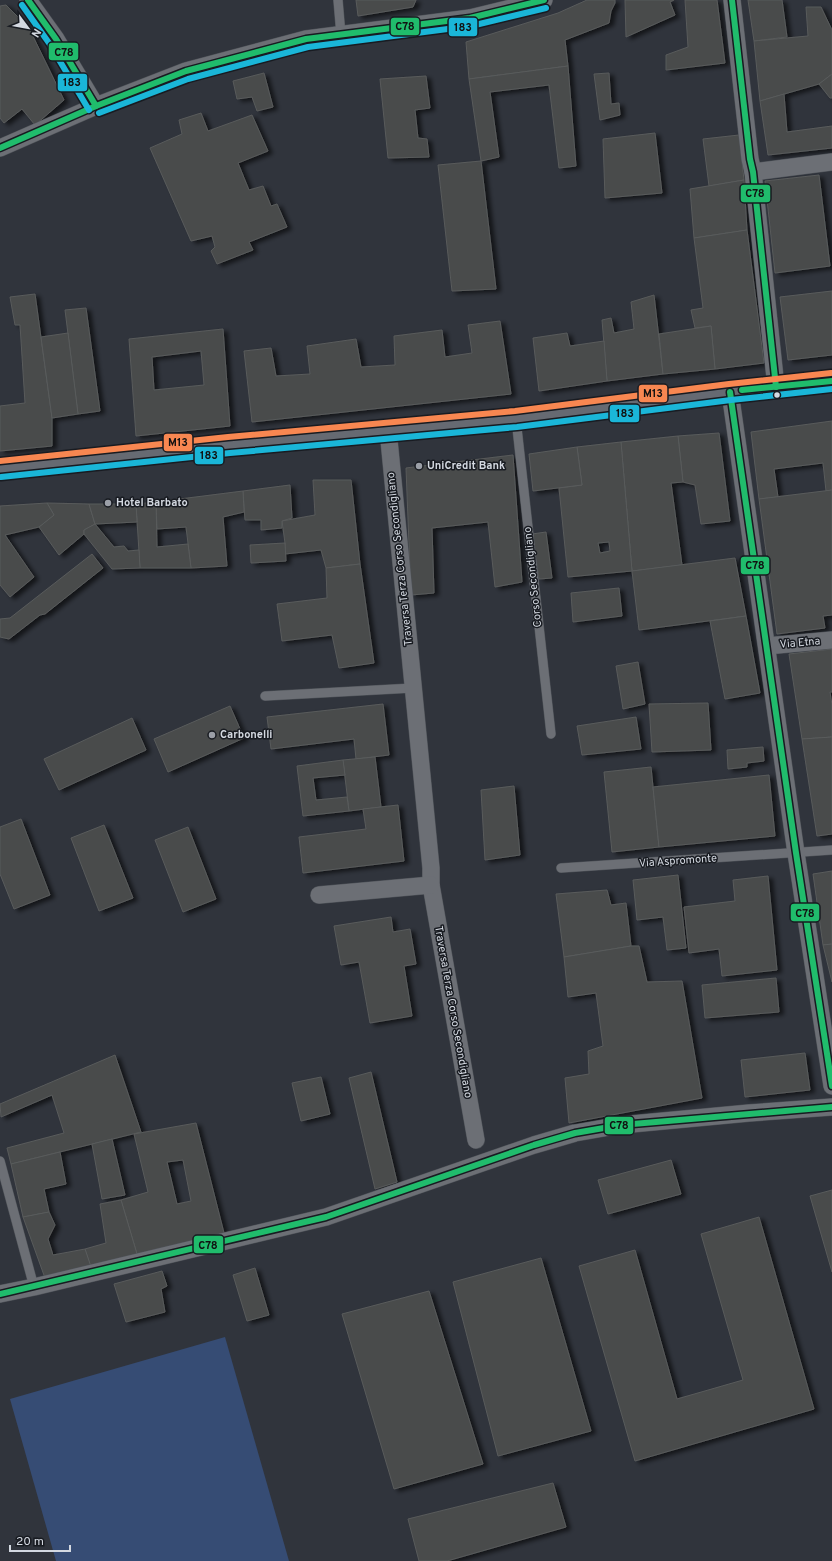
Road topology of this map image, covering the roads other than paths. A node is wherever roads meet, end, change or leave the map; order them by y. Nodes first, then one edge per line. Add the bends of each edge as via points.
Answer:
1 (28, 0) edge
2 (338, 0) edge
3 (544, 0) edge
4 (732, 0) edge
5 (341, 35) junction
6 (96, 106) junction
7 (0, 148) edge
8 (832, 162) edge
9 (753, 172) junction
10 (832, 381) edge
11 (776, 387) junction
12 (730, 392) junction
13 (516, 419) junction
14 (388, 430) junction
15 (0, 469) edge
16 (832, 640) edge
17 (767, 646) junction
18 (413, 688) junction
19 (264, 696) dead end
20 (551, 734) dead end
21 (832, 850) edge
22 (796, 853) junction
23 (561, 868) dead end
24 (431, 885) junction
25 (319, 895) dead end
26 (832, 1086) edge
27 (832, 1107) edge
28 (476, 1140) dead end
29 (0, 1161) edge
30 (34, 1287) junction
31 (0, 1294) edge

1 - 6 street via 56,39
2 - 5 lane
3 - 5 street via 470,18
4 - 9 street
5 - 6 street via 306,39 186,71
6 - 7 street
8 - 9 street
9 - 11 street
10 - 11 main road
11 - 12 main road
12 - 13 main road
12 - 17 street
13 - 14 main road
13 - 20 lane, Corso Secondigliano
14 - 15 main road
14 - 18 street, Traversa Terza Corso Secondigliano
16 - 17 street, Via Etna
17 - 22 street
18 - 19 lane
18 - 24 street, Traversa Terza Corso Secondigliano
21 - 22 lane, Via Aspromonte
22 - 23 lane, Via Aspromonte
22 - 26 street
24 - 25 street
24 - 28 street, Traversa Terza Corso Secondigliano
27 - 30 street via 644,1123 576,1133 534,1145 326,1217
29 - 30 lane
30 - 31 street

